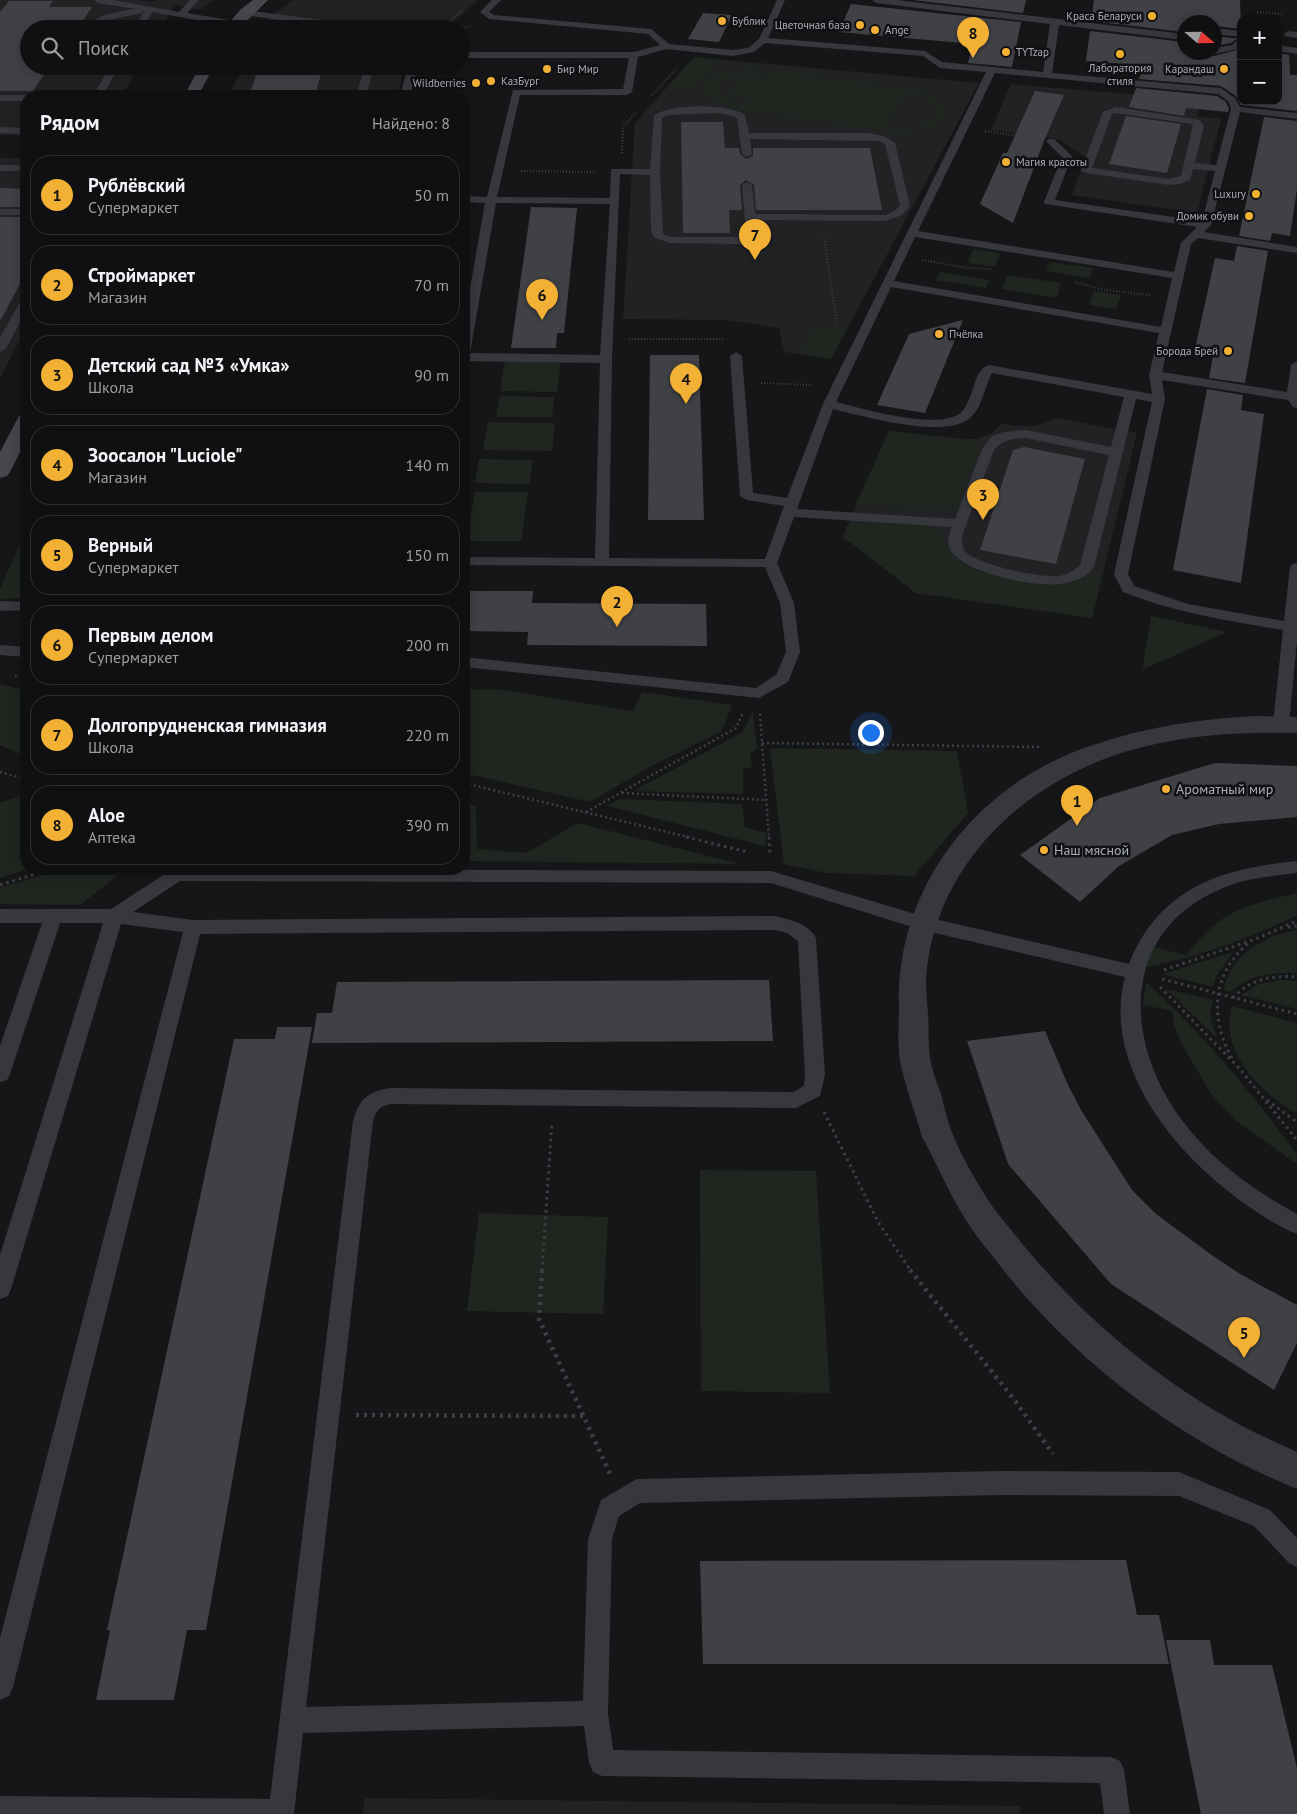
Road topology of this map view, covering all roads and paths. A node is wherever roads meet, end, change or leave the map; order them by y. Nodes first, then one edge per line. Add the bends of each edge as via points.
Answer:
1 (98, 0) edge
2 (195, 0) edge
3 (261, 0) edge
4 (497, 0) edge
5 (781, 0) edge
6 (876, 0) edge
7 (149, 9) junction
8 (970, 11) junction
9 (484, 12) junction
10 (1257, 12) dead end
11 (245, 13) junction
12 (904, 13) dead end
13 (181, 14) junction
14 (1287, 15) dead end
15 (923, 16) dead end
16 (1056, 17) junction
17 (101, 20) edge
18 (142, 20) edge
19 (207, 20) edge
20 (239, 20) edge
21 (300, 20) edge
22 (451, 20) edge
23 (1177, 27) edge
24 (1154, 33) junction
25 (1222, 34) edge
26 (1177, 35) edge
27 (1237, 39) edge
28 (1282, 39) edge
29 (763, 40) junction
30 (1222, 40) edge
31 (1237, 40) edge
32 (1297, 41) edge
33 (1237, 44) edge
34 (666, 46) junction
35 (1176, 46) dead end
36 (1222, 49) edge
37 (1282, 49) edge
38 (1297, 51) edge
39 (470, 55) edge
40 (634, 56) junction
41 (992, 70) junction
42 (110, 75) edge
43 (202, 75) edge
44 (367, 75) edge
45 (411, 75) edge
46 (1047, 75) junction
47 (101, 90) edge
48 (194, 90) edge
49 (363, 90) edge
50 (407, 90) edge
51 (0, 98) edge
52 (20, 98) edge
53 (1236, 109) junction
54 (1297, 116) edge
55 (963, 128) junction
56 (0, 130) edge
57 (20, 131) edge
58 (745, 136) junction
59 (1051, 141) joint
60 (747, 154) dead end
61 (1189, 165) junction
62 (0, 168) edge
63 (20, 168) edge
64 (1220, 169) junction
65 (615, 170) junction
66 (498, 171) junction
67 (655, 172) junction
68 (748, 185) dead end
69 (470, 199) edge
70 (903, 199) junction
71 (491, 200) junction
72 (615, 201) junction
73 (927, 202) junction
74 (0, 212) edge
75 (20, 212) edge
76 (750, 217) junction
77 (821, 218) junction
78 (1206, 225) junction
79 (912, 233) junction
80 (1196, 234) junction
81 (1297, 250) edge
82 (900, 255) junction
83 (996, 270) dead end
84 (1178, 276) junction
85 (1068, 280) dead end
86 (886, 283) junction
87 (1173, 297) junction
88 (20, 313) edge
89 (470, 321) edge
90 (837, 323) dead end
91 (1166, 331) junction
92 (608, 339) junction
93 (0, 348) edge
94 (470, 356) edge
95 (736, 356) joint
96 (606, 359) junction
97 (1297, 365) edge
98 (1154, 375) junction
99 (738, 382) junction
100 (838, 386) junction
101 (1131, 394) junction
102 (1159, 399) junction
103 (1295, 401) edge
104 (829, 404) junction
105 (20, 432) edge
106 (1116, 452) junction
107 (0, 472) edge
108 (789, 508) junction
109 (961, 523) junction
110 (470, 561) edge
111 (602, 561) junction
112 (770, 562) junction
113 (1297, 567) edge
114 (0, 606) edge
115 (20, 606) edge
116 (1291, 627) junction
117 (0, 650) edge
118 (20, 652) edge
119 (470, 663) edge
120 (744, 710) dead end
121 (1289, 725) edge
122 (761, 728) dead end
123 (762, 743) junction
124 (1088, 756) junction
125 (0, 772) edge
126 (20, 777) edge
127 (470, 784) edge
128 (621, 793) junction
129 (766, 800) junction
130 (585, 813) junction
131 (770, 857) junction
132 (1297, 867) edge
133 (32, 875) edge
134 (771, 877) junction
135 (0, 885) edge
136 (0, 916) edge
137 (53, 916) junction
138 (114, 916) junction
139 (1297, 921) edge
140 (922, 923) junction
141 (1297, 926) edge
142 (193, 927) junction
143 (1284, 927) junction
144 (1253, 940) junction
145 (1140, 973) junction
146 (1297, 977) edge
147 (1217, 993) junction
148 (1233, 998) junction
149 (1297, 1014) edge
150 (1239, 1068) junction
151 (0, 1074) edge
152 (813, 1090) junction
153 (1262, 1096) junction
154 (554, 1098) junction
155 (1297, 1122) edge
156 (1297, 1140) edge
157 (1297, 1225) edge
158 (0, 1289) edge
159 (328, 1415) junction
160 (583, 1416) junction
161 (1297, 1471) edge
162 (1074, 1484) junction
163 (622, 1500) junction
164 (1297, 1555) edge
165 (0, 1687) edge
166 (595, 1713) junction
167 (292, 1720) junction
168 (0, 1809) edge
169 (281, 1813) edge
170 (1117, 1814) edge

1 - 7 lane
2 - 13 lane
3 - 11 main road
4 - 9 lane
5 - 29 lane
6 - 8 lane
6 - 12 lane via 883,7
7 - 13 lane
7 - 17 lane
7 - 18 lane
8 - 15 lane
8 - 16 lane
9 - 22 path via 463,10
9 - 34 lane via 492,16 650,32
10 - 14 path
11 - 20 main road
11 - 21 lane
13 - 19 lane
16 - 23 lane
16 - 24 lane
16 - 46 lane
24 - 26 lane
24 - 35 lane via 1164,42
25 - 27 lane
28 - 32 lane
29 - 34 lane via 751,50 733,54
29 - 41 lane via 925,54 940,65
30 - 31 lane
33 - 36 lane
34 - 40 lane
37 - 38 lane
39 - 40 lane
40 - 66 lane via 627,92 516,92
41 - 46 lane
41 - 55 lane
42 - 47 lane
43 - 48 main road
44 - 49 lane
45 - 50 lane
46 - 53 lane via 1221,91 1232,100
51 - 52 lane
53 - 54 lane
53 - 64 lane
55 - 59 path
55 - 73 lane
56 - 57 lane
58 - 60 lane
58 - 67 lane via 742,117 733,112 662,113 657,117
58 - 70 lane via 881,138 890,143
59 - 78 lane via 1067,156 1049,202
61 - 61 lane via 1186,178 1175,182 1086,170 1108,112 1116,110 1197,122 1199,126
61 - 64 lane
62 - 63 lane
64 - 78 lane
65 - 66 path
65 - 67 lane
65 - 72 lane
66 - 71 lane
67 - 76 lane via 656,232 659,236 670,240 746,239 751,234
68 - 76 lane
69 - 71 lane
70 - 73 lane
70 - 77 lane via 905,206 902,210 886,218
71 - 72 lane
71 - 89 lane
72 - 92 lane
73 - 79 lane
74 - 75 lane
76 - 77 lane
77 - 90 path
78 - 80 lane
79 - 82 lane
79 - 84 lane
80 - 81 lane
80 - 84 lane via 1186,243
82 - 83 path via 944,265
82 - 86 lane
84 - 87 lane
85 - 87 path via 1128,294
86 - 91 lane
86 - 100 lane
87 - 91 lane
88 - 93 lane
91 - 98 lane
92 - 95 path via 734,340
92 - 96 lane
94 - 96 lane
95 - 99 lane
96 - 111 lane
97 - 103 lane
98 - 102 lane
98 - 103 lane
99 - 100 path
99 - 108 lane via 747,496
100 - 104 lane
101 - 102 lane
101 - 104 lane via 989,370 970,410 964,418 951,424 913,421
101 - 106 lane
102 - 116 lane via 1121,574 1128,589 1181,607
104 - 108 lane
105 - 107 main road
106 - 109 lane via 1025,434 997,439 988,449
106 - 109 lane via 1087,567 1076,575 1045,580 977,566 956,548 955,536
108 - 109 lane
108 - 112 lane
110 - 111 lane
111 - 112 lane
112 - 119 lane via 787,603 793,652 783,678 759,693
113 - 116 lane
114 - 115 lane
116 - 121 lane
117 - 118 lane
120 - 128 path via 736,728
121 - 124 street via 1224,725 1182,730 1143,738
122 - 123 path
123 - 124 path via 1063,747 1076,749
123 - 129 path
124 - 140 street via 1036,782 980,827 947,870
125 - 126 path
127 - 130 path
128 - 129 path
128 - 130 path
129 - 131 path
130 - 131 path
131 - 134 path
132 - 145 lane via 1265,870 1234,878 1189,899 1160,924 1145,946
133 - 135 path
134 - 138 lane via 177,875
134 - 140 lane
136 - 137 lane
137 - 138 lane
137 - 151 lane via 26,972
138 - 142 lane
138 - 158 lane
139 - 143 path
140 - 145 lane
140 - 161 street via 911,996 912,1037 920,1081 941,1142 982,1219 1017,1266 1103,1353 1155,1393 1212,1429
141 - 143 path
142 - 152 lane via 775,923 792,927 807,938 816,1075
142 - 165 lane
143 - 144 path
144 - 145 path
144 - 147 path via 1234,955
145 - 147 path
145 - 150 path via 1170,996
145 - 157 lane via 1130,1000 1131,1031 1154,1095 1175,1127 1203,1158 1270,1211
146 - 148 path via 1262,979 1237,992
147 - 148 path
147 - 150 path via 1219,1029 1225,1048
148 - 149 path
150 - 153 path
152 - 154 lane via 796,1100
152 - 162 path via 878,1222 916,1279 1013,1398
153 - 155 path
153 - 156 path
154 - 159 lane via 391,1096 376,1099 366,1108
154 - 160 path via 539,1319
159 - 160 path
159 - 167 lane
160 - 163 path
162 - 163 lane via 637,1491
162 - 164 lane via 1179,1484 1262,1518
163 - 166 lane via 609,1508 600,1538
166 - 167 lane
166 - 170 lane via 602,1763 1112,1770
167 - 169 lane
168 - 169 lane

